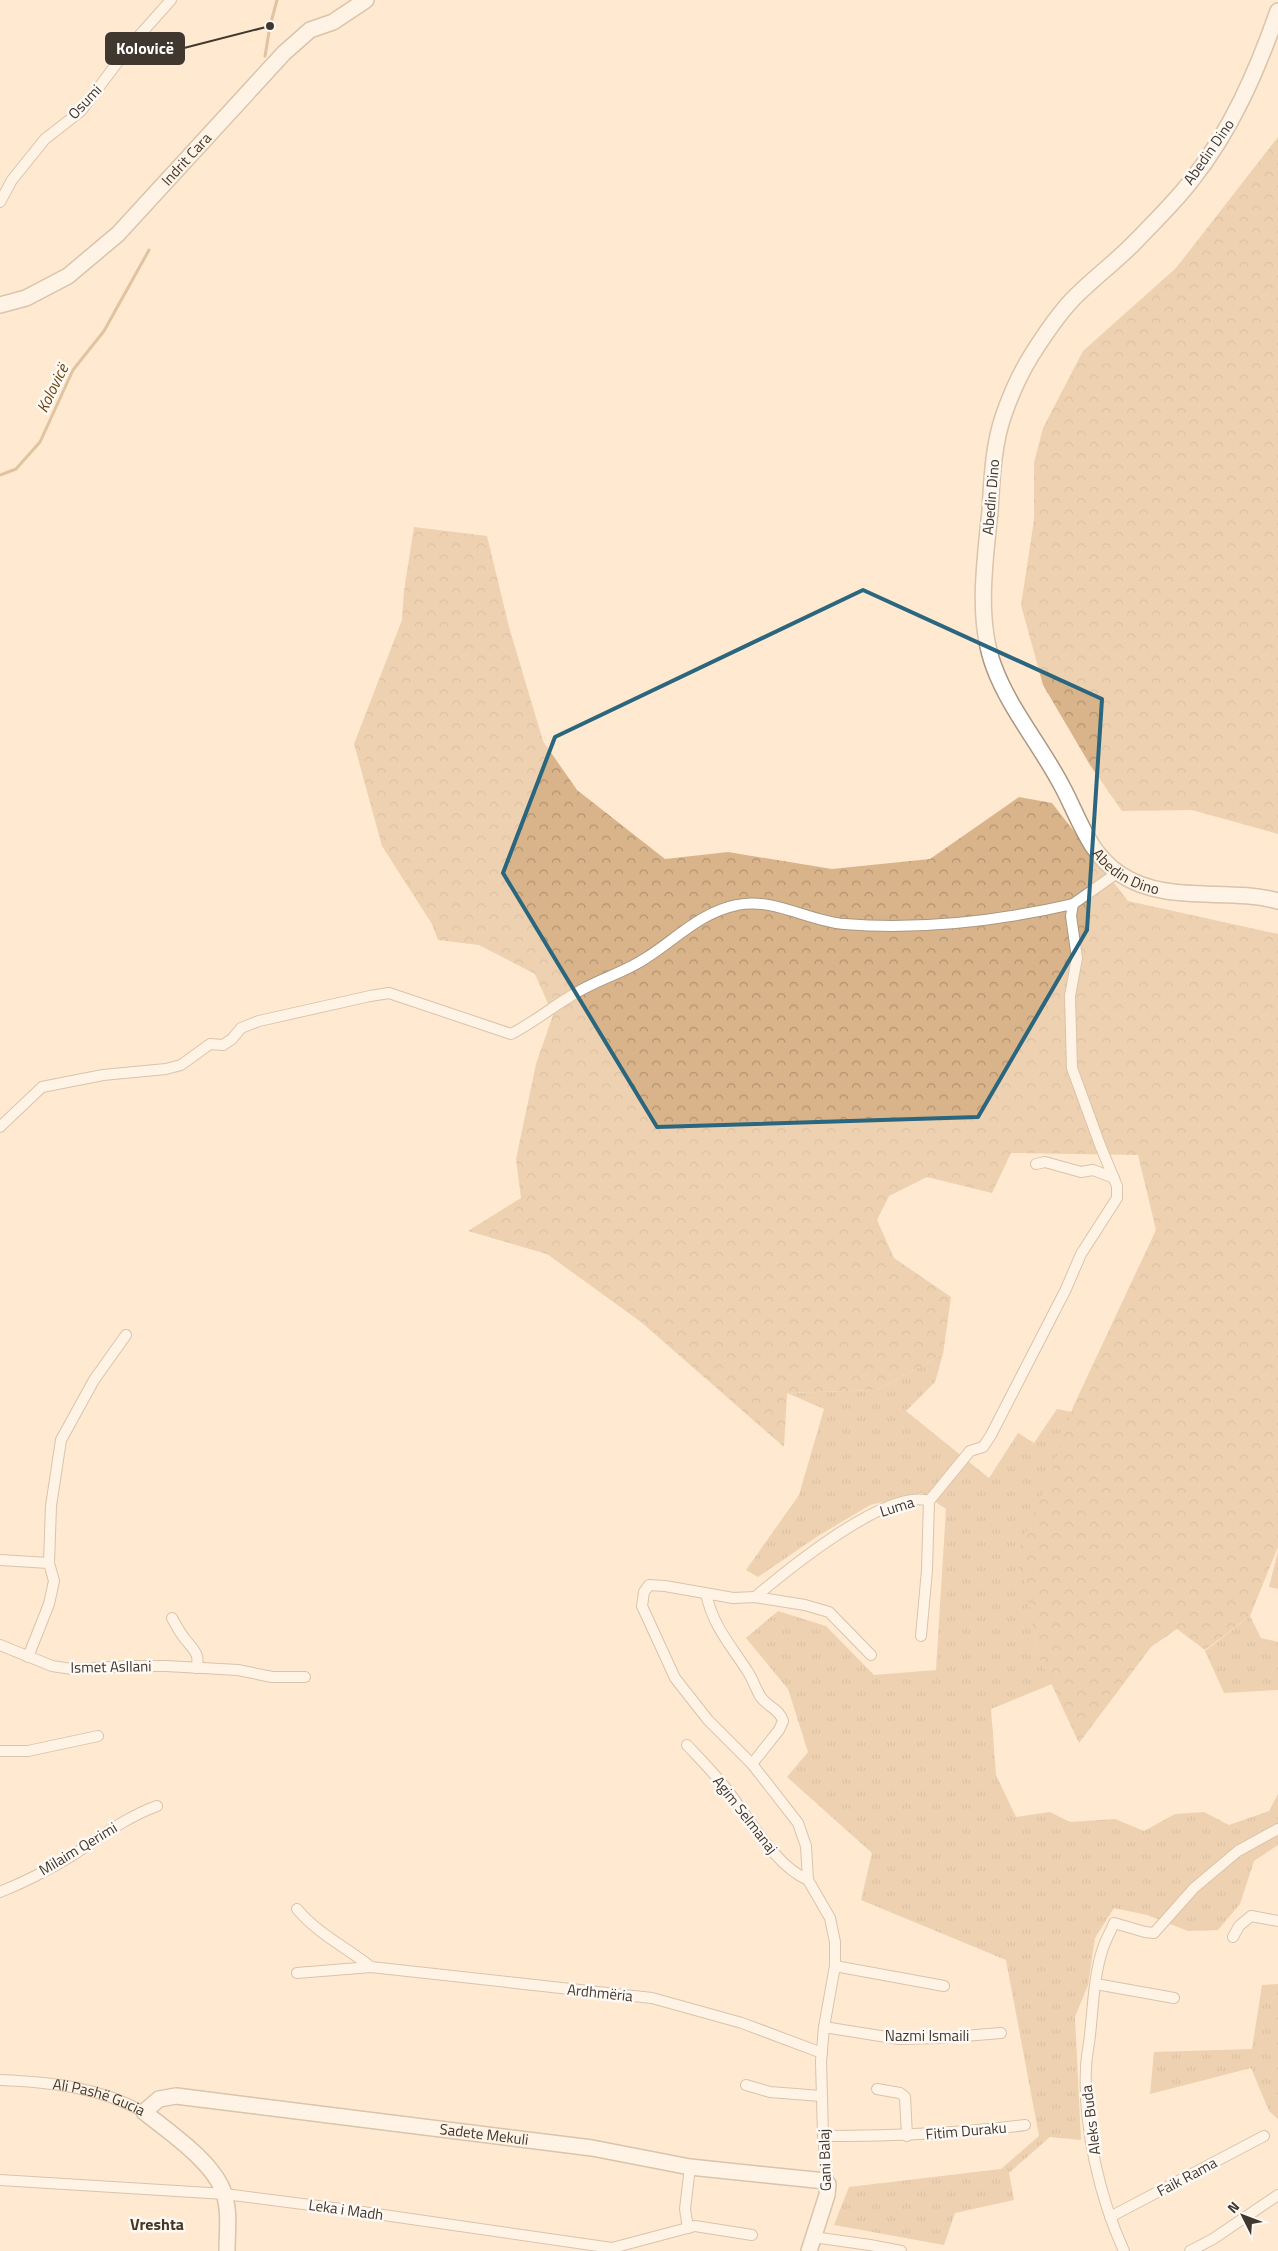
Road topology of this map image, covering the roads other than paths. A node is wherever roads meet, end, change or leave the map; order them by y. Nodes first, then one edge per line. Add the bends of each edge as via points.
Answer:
1 (171, 0) edge
2 (366, 0) edge
3 (1278, 11) edge
4 (0, 202) edge
5 (0, 305) edge
6 (1117, 873) junction
7 (1278, 901) edge
8 (1073, 904) junction
9 (0, 1127) edge
10 (1036, 1164) dead end
11 (1114, 1178) junction
12 (126, 1335) dead end
13 (929, 1501) junction
14 (0, 1560) edge
15 (49, 1563) junction
16 (706, 1594) junction
17 (755, 1597) junction
18 (172, 1618) dead end
19 (921, 1636) dead end
20 (0, 1645) edge
21 (871, 1655) dead end
22 (28, 1657) junction
23 (196, 1668) junction
24 (305, 1676) dead end
25 (98, 1736) dead end
26 (687, 1745) dead end
27 (0, 1751) edge
28 (752, 1764) junction
29 (157, 1806) dead end
30 (1278, 1829) edge
31 (808, 1880) junction
32 (0, 1892) edge
33 (297, 1909) dead end
34 (1278, 1921) edge
35 (1233, 1936) dead end
36 (835, 1966) junction
37 (371, 1967) junction
38 (297, 1973) dead end
39 (1096, 1984) junction
40 (944, 1986) dead end
41 (1174, 1998) dead end
42 (824, 2027) junction
43 (1001, 2033) dead end
44 (822, 2053) junction
45 (0, 2080) edge
46 (746, 2084) dead end
47 (877, 2089) dead end
48 (822, 2096) junction
49 (144, 2112) junction
50 (1025, 2125) dead end
51 (823, 2136) junction
52 (908, 2136) junction
53 (1264, 2136) dead end
54 (690, 2166) junction
55 (0, 2180) edge
56 (828, 2184) junction
57 (224, 2194) junction
58 (1278, 2195) edge
59 (1110, 2217) junction
60 (688, 2228) junction
61 (752, 2235) dead end
62 (810, 2244) edge
63 (613, 2249) edge
64 (226, 2251) edge
65 (901, 2251) edge
66 (1124, 2251) edge
67 (1190, 2251) edge

1 - 4 street, Osumi via 128,47 81,111 45,139 12,180
2 - 5 street, Indrit Cara via 332,22 310,30 284,53 118,234 68,276 26,298
3 - 6 street, Abedin Dino via 1263,55 1234,116 1192,180 1134,243 1072,300 1030,358 1003,415 994,454 984,600 992,664 1002,688 1063,787 1083,831 1104,861
6 - 7 street, Abedin Dino via 1155,889 1260,896
6 - 8 street
8 - 9 street via 982,920 899,926 842,924 753,902 735,905 715,912 647,958 585,987 511,1034 389,994 370,996 250,1024 223,1045 210,1044 181,1065 42,1087
8 - 11 street via 1071,916 1076,958 1070,996 1072,1068
10 - 11 street via 1045,1162 1081,1172 1093,1170
11 - 13 street via 1118,1198 1081,1254 991,1435 983,1447 970,1451
12 - 15 street via 94,1380 61,1440 51,1506
13 - 17 street, Luma via 906,1501 856,1522
13 - 19 street, Luma
14 - 15 street
15 - 22 street via 53,1588
16 - 17 street
16 - 28 street via 710,1614 720,1633 750,1674 761,1698 781,1714 784,1721
16 - 28 street via 649,1585 644,1592 642,1606 675,1678 708,1720
17 - 21 street via 829,1612
18 - 23 street via 195,1650 198,1658
20 - 22 street, Ismet Asllani
22 - 23 street, Ismet Asllani via 72,1669 131,1666
23 - 24 street, Ismet Asllani via 238,1670 272,1677
25 - 27 street via 28,1751
26 - 31 street, Agim Selmanaj via 727,1790 782,1863
28 - 31 street via 798,1823 806,1846
29 - 32 street, Milaim Qerimi via 135,1814 71,1856
30 - 39 street, Aleks Buda via 1238,1851 1194,1888 1154,1933 1114,1923 1103,1948
31 - 36 street, Gani Balaj via 830,1918
33 - 37 street via 323,1934
34 - 35 street via 1251,1916
36 - 40 street
36 - 42 street, Gani Balaj
37 - 38 street, Ardhmëria
37 - 44 street, Ardhmëria via 652,1998 742,2023
39 - 41 street
39 - 59 street, Aleks Buda via 1086,2068 1086,2099 1095,2156
42 - 43 street, Nazmi Ismaili via 899,2039
42 - 44 street, Gani Balaj
44 - 48 street, Gani Balaj
45 - 49 street, Ali Pashë Gucia via 51,2082 88,2090
46 - 48 street via 770,2092
47 - 52 street, Fitim Duraku via 905,2097
48 - 51 street, Gani Balaj
49 - 54 street, Sadete Mekuli via 159,2100 176,2096 583,2147
49 - 57 street, Ali Pashë Gucia via 208,2167
50 - 52 street, Fitim Duraku
51 - 52 street, Fitim Duraku
51 - 56 street, Gani Balaj
53 - 59 street, Faik Rama
54 - 56 street, Sadete Mekuli via 820,2180
54 - 60 street via 685,2209
55 - 57 street, Leka i Madh
56 - 62 street, Gani Balaj
57 - 63 street, Leka i Madh via 342,2208
57 - 64 street, Ali Pashë Gucia via 228,2216
58 - 67 street
59 - 66 street, Aleks Buda
60 - 61 street, Leka i Madh via 695,2226
60 - 63 street, Leka i Madh
62 - 65 street via 870,2244

